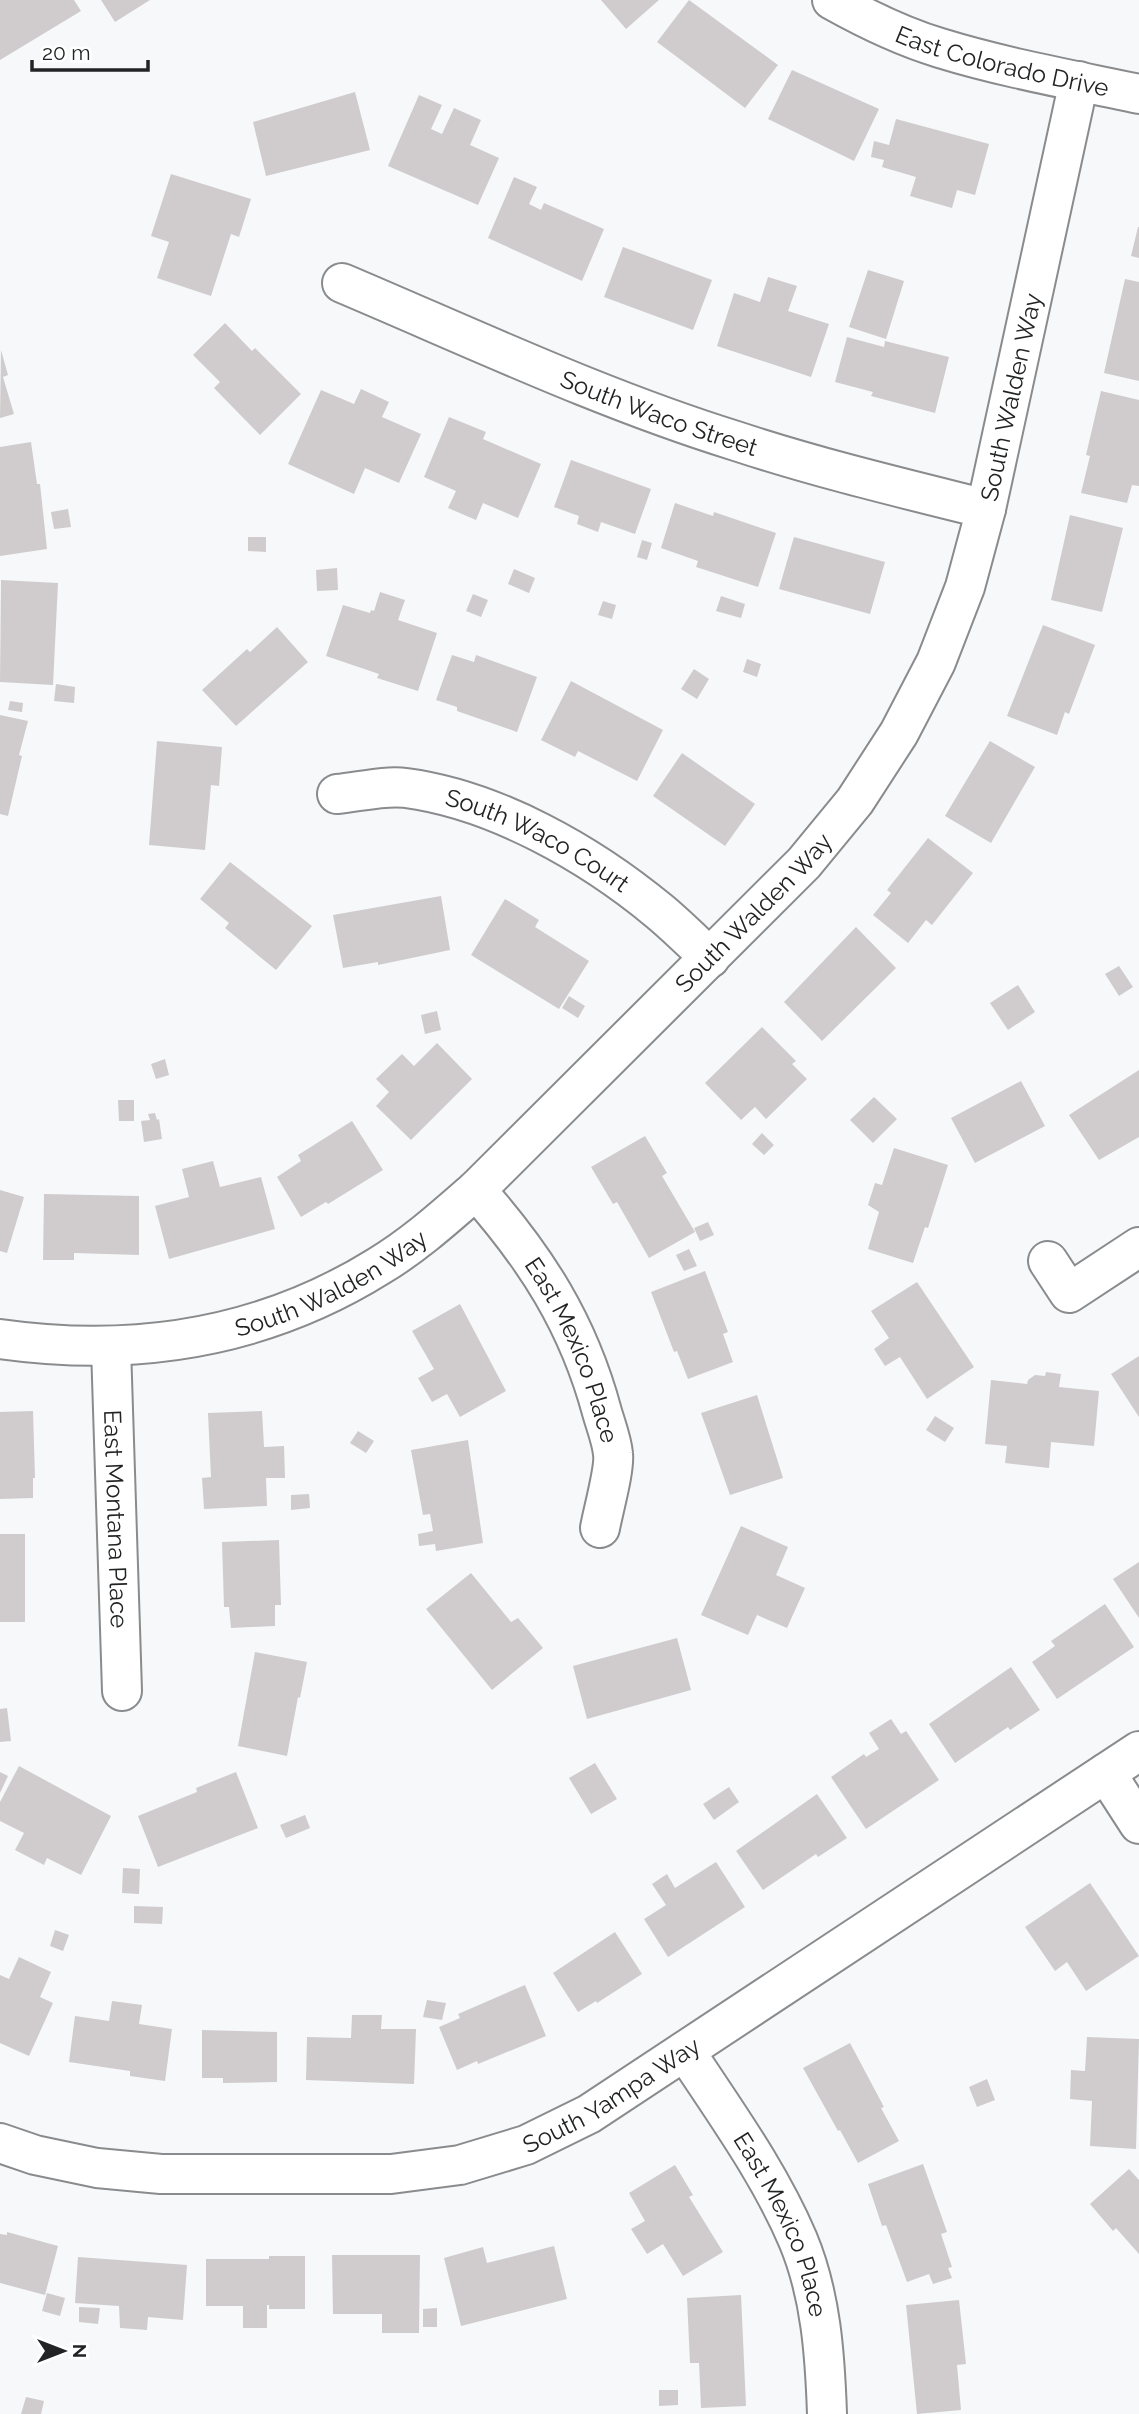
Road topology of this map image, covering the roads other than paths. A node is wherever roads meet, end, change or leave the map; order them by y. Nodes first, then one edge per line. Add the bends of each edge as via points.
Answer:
1 (832, 0) edge
2 (1079, 81) junction
3 (1139, 94) edge
4 (342, 283) dead end
5 (986, 509) junction
6 (337, 794) dead end
7 (710, 958) junction
8 (476, 1191) junction
9 (1139, 1247) edge
10 (1048, 1261) dead end
11 (0, 1339) edge
12 (111, 1347) junction
13 (600, 1528) dead end
14 (122, 1690) dead end
15 (1139, 1751) edge
16 (1106, 1773) junction
17 (1139, 1824) edge
18 (685, 2051) junction
19 (0, 2143) edge
20 (827, 2414) edge

1 - 2 street, East Colorado Drive via 938,48
2 - 3 street, East Colorado Drive
2 - 5 street, South Walden Way
4 - 5 street, South Waco Street via 612,397 734,441
5 - 7 street, South Walden Way via 965,587 936,662 899,733 855,801 804,863
6 - 7 street, South Waco Court via 404,788 466,800 541,833 601,868 658,910
7 - 8 street, South Walden Way
8 - 12 street, South Walden Way via 380,1266 330,1293 251,1325 195,1338
8 - 13 street, East Mexico Place via 541,1271 596,1388 614,1455
9 - 10 street via 1069,1293
11 - 12 street, South Walden Way
12 - 14 street, East Montana Place
15 - 16 street, South Yampa Way
16 - 17 street
16 - 18 street, South Yampa Way
18 - 19 street, South Yampa Way via 589,2114 526,2145 460,2165 391,2174 161,2174 97,2168
18 - 20 street, East Mexico Place via 769,2180 799,2242 818,2308

